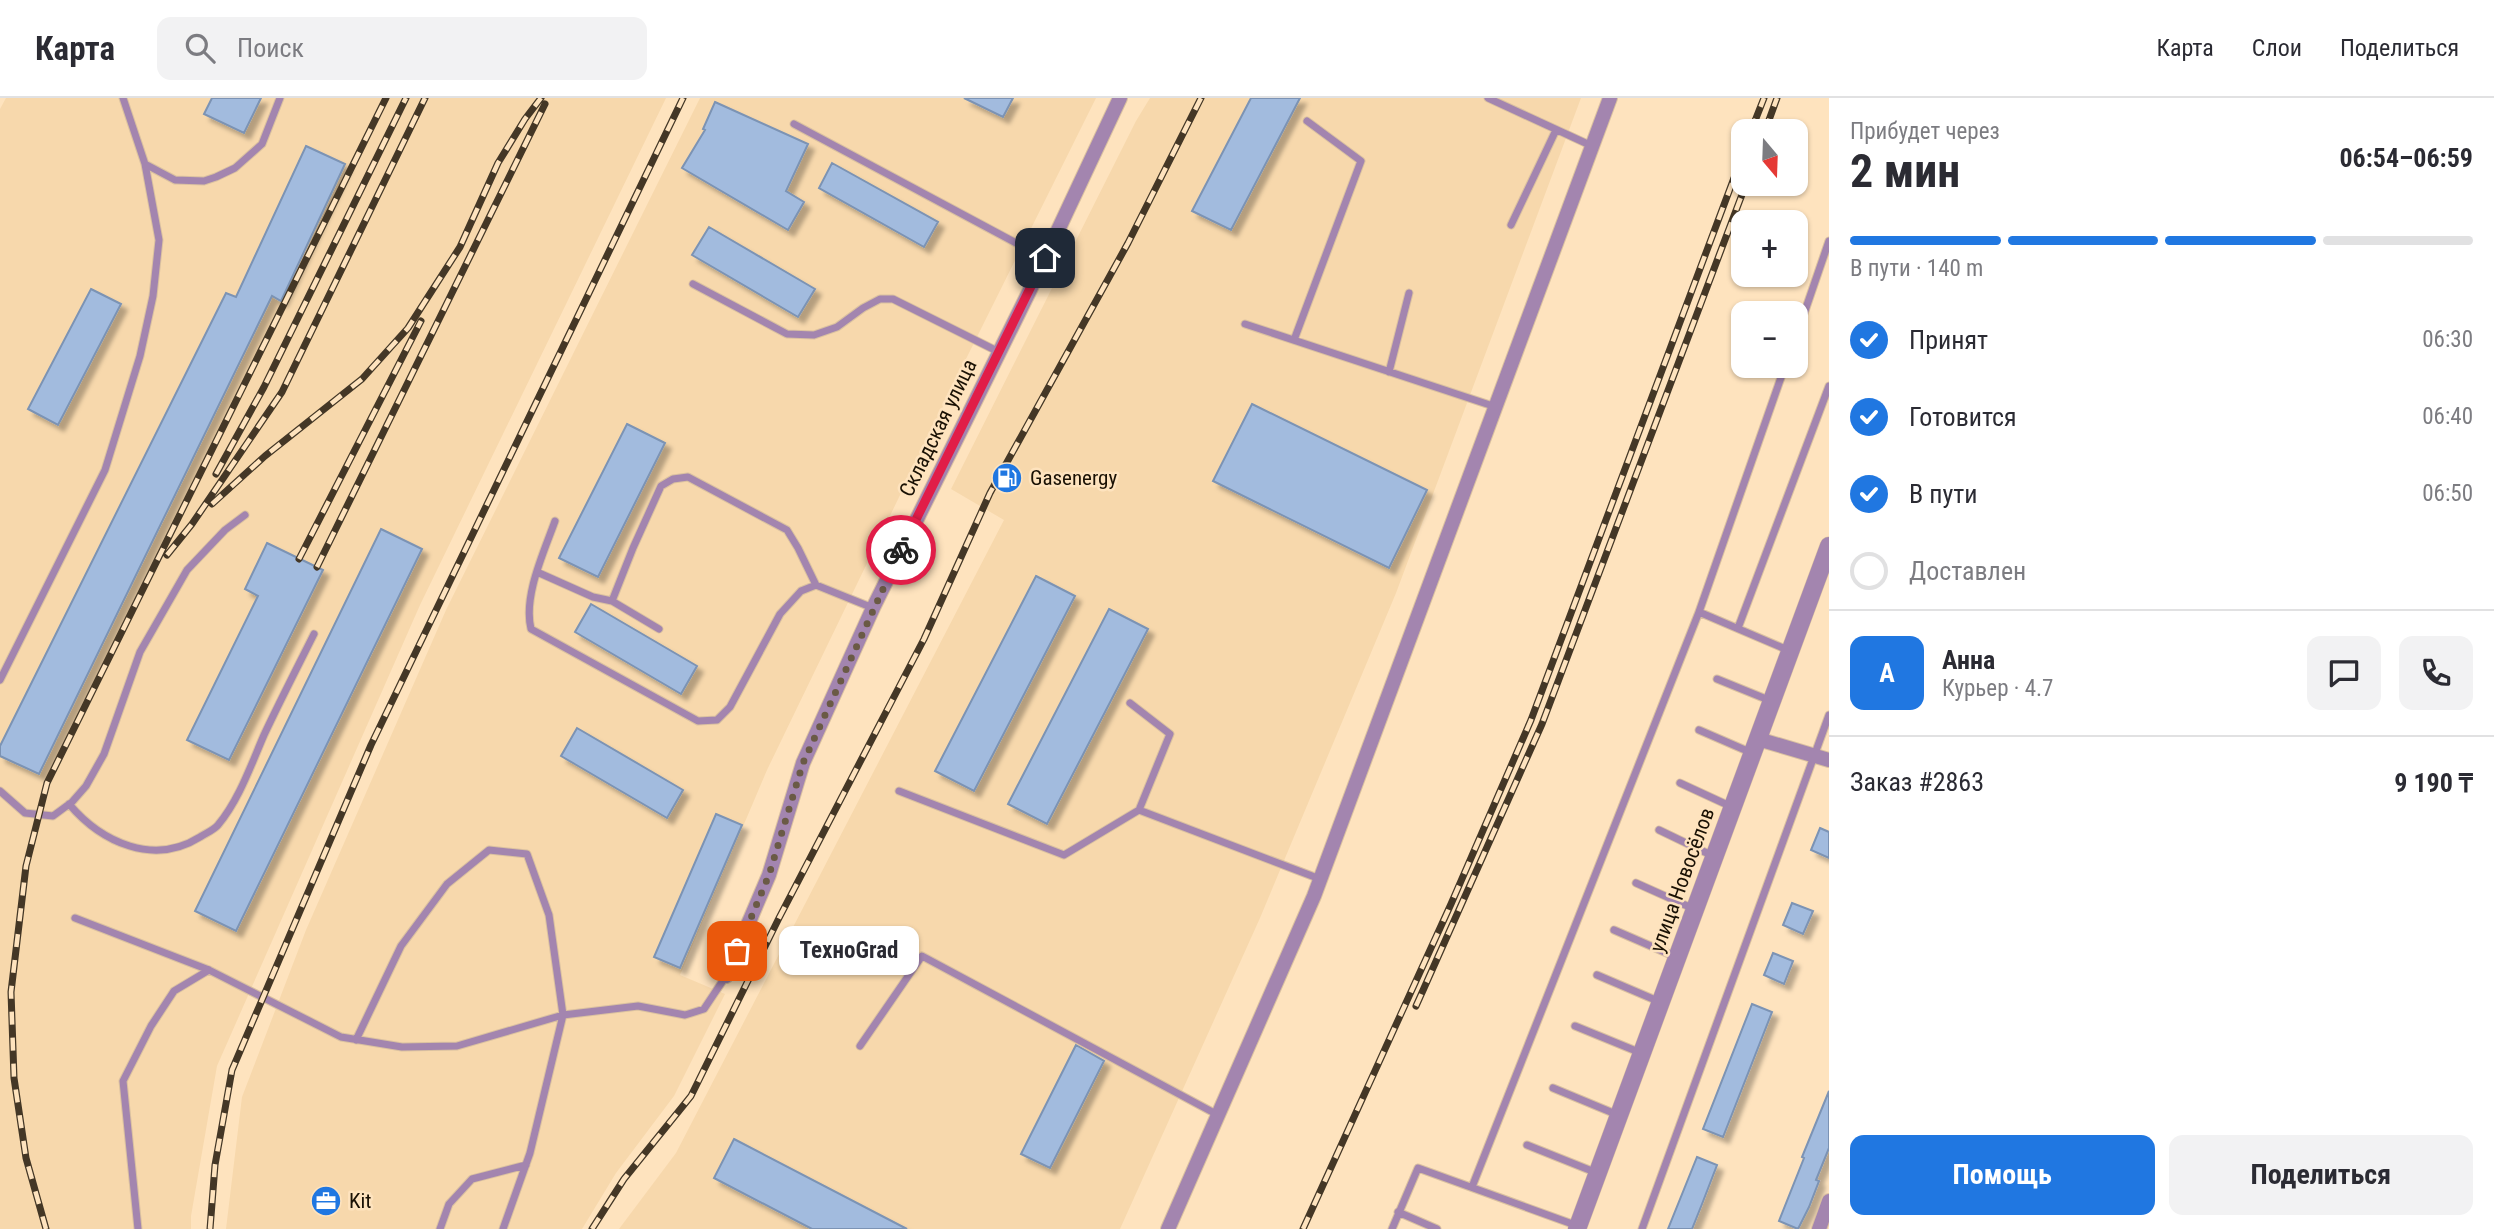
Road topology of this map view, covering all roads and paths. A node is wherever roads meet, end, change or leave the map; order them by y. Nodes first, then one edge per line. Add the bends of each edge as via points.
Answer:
1 (123, 98) edge
2 (279, 98) edge
3 (1120, 98) edge
4 (1488, 98) edge
5 (1609, 98) edge
6 (1307, 121) dead end
7 (794, 124) dead end
8 (1556, 130) junction
9 (1592, 146) junction
10 (145, 164) junction
11 (1511, 225) dead end
12 (1829, 241) edge
13 (1045, 258) junction
14 (693, 284) dead end
15 (1409, 293) dead end
16 (1808, 302) edge
17 (1245, 324) dead end
18 (1294, 340) junction
19 (999, 352) junction
20 (1389, 372) junction
21 (1782, 378) edge
22 (1829, 386) edge
23 (1497, 407) junction
24 (246, 515) dead end
25 (555, 521) dead end
26 (1829, 546) edge
27 (537, 572) junction
28 (816, 585) junction
29 (612, 601) junction
30 (873, 608) junction
31 (1699, 612) junction
32 (1738, 628) junction
33 (659, 629) dead end
34 (314, 634) dead end
35 (1790, 652) junction
36 (1717, 679) dead end
37 (0, 680) edge
38 (1772, 702) junction
39 (1130, 703) dead end
40 (1829, 715) edge
41 (1699, 730) dead end
42 (1755, 746) junction
43 (1814, 755) junction
44 (1829, 760) edge
45 (1680, 783) dead end
46 (899, 790) dead end
47 (0, 791) edge
48 (69, 804) junction
49 (1733, 807) junction
50 (1139, 810) junction
51 (1659, 830) dead end
52 (1714, 856) junction
53 (1321, 879) junction
54 (1636, 883) dead end
55 (1695, 909) junction
56 (75, 918) dead end
57 (1614, 930) dead end
58 (1677, 958) junction
59 (209, 970) junction
60 (1597, 975) dead end
61 (726, 976) joint
62 (1661, 1002) junction
63 (563, 1015) junction
64 (1575, 1026) dead end
65 (356, 1040) junction
66 (860, 1046) dead end
67 (1642, 1053) junction
68 (1553, 1088) dead end
69 (1218, 1115) junction
70 (1619, 1116) junction
71 (1527, 1145) dead end
72 (526, 1165) junction
73 (1597, 1173) junction
74 (1472, 1187) junction
75 (1829, 1201) edge
76 (1398, 1212) junction
77 (1577, 1227) edge
78 (138, 1229) edge
79 (440, 1229) edge
80 (503, 1229) edge
81 (1168, 1229) edge
82 (1392, 1229) edge
83 (1437, 1229) edge
84 (1642, 1229) edge
85 (1819, 1229) edge

1 - 10 lane
2 - 10 lane via 262,144 235,168 204,181 175,180
3 - 13 street, Складская улица
4 - 8 lane
5 - 9 street
6 - 18 lane via 1361,161
7 - 13 lane
8 - 9 lane
8 - 11 lane
9 - 23 street
10 - 37 lane via 159,240 140,356 105,470
12 - 16 lane
13 - 19 street, Складская улица
14 - 19 lane via 787,334 814,335 837,327 871,303 893,299
15 - 20 lane
17 - 18 lane
18 - 20 lane
19 - 30 street, Складская улица
20 - 23 lane
21 - 31 lane
22 - 32 lane
23 - 53 street
24 - 48 lane via 187,570 140,652 104,754 86,786
25 - 27 lane
26 - 35 street, улица Новосёлов
27 - 28 lane via 528,616 531,629 698,722 717,720 730,707 780,614 801,591
27 - 29 lane
28 - 29 lane via 787,530 688,477 661,486
28 - 30 lane
29 - 33 lane
30 - 61 street, Складская улица via 803,763 769,875
31 - 32 lane
31 - 74 lane
32 - 35 lane
34 - 48 lane via 235,799 217,827 184,847 142,851 109,838 80,818
35 - 38 street, улица Новосёлов
36 - 38 lane
38 - 42 street, улица Новосёлов
39 - 50 lane via 1170,734
40 - 43 lane
41 - 42 lane
42 - 43 street
42 - 49 street, улица Новосёлов
43 - 44 street
43 - 84 lane
45 - 49 lane
46 - 50 lane via 1064,855
47 - 48 lane via 25,813 53,816
49 - 52 street, улица Новосёлов
50 - 53 lane
51 - 52 lane
52 - 55 street, улица Новосёлов
53 - 69 street
54 - 55 lane
55 - 58 street, улица Новосёлов
56 - 59 lane
57 - 58 lane
58 - 62 street, улица Новосёлов
59 - 65 lane via 341,1037
59 - 78 lane via 174,991 123,1081
60 - 62 lane
61 - 63 lane via 704,1009 685,1015 638,1006
62 - 67 street, улица Новосёлов
63 - 65 lane via 457,1046 402,1047
63 - 65 lane via 549,915 527,854 489,850 447,884 401,946
63 - 72 lane
64 - 67 lane
66 - 69 lane via 922,956
67 - 70 street, улица Новосёлов
68 - 70 lane
69 - 81 street
70 - 73 street, улица Новосёлов
71 - 73 lane
72 - 79 lane via 472,1179 449,1204
72 - 80 lane
73 - 77 street, улица Новосёлов
74 - 76 lane via 1418,1168
74 - 77 lane
75 - 85 street
76 - 82 lane
76 - 83 lane

